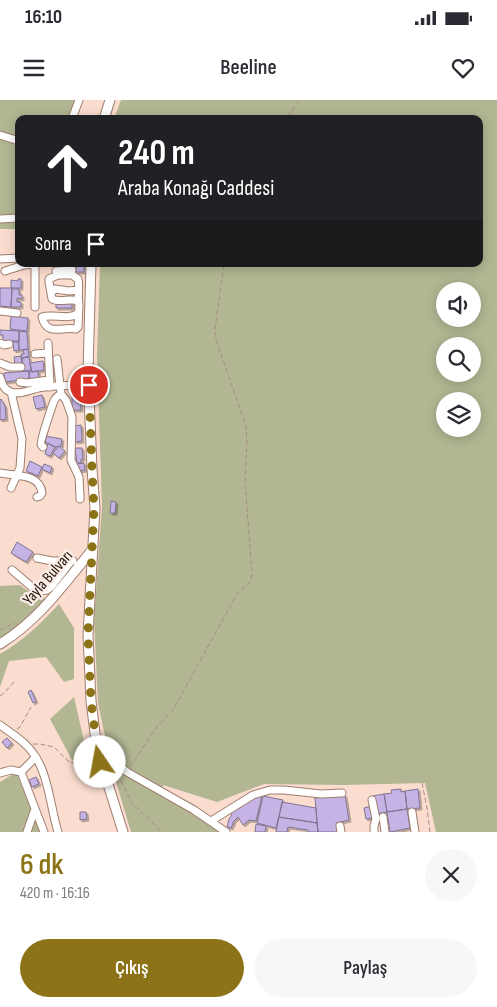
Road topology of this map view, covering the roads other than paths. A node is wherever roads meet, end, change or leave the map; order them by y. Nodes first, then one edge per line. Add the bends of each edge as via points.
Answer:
1 (79, 100) edge
2 (110, 100) edge
3 (73, 115) edge
4 (105, 115) edge
5 (0, 135) edge
6 (15, 140) edge
7 (0, 218) edge
8 (15, 218) edge
9 (15, 258) edge
10 (0, 259) edge
11 (18, 267) edge
12 (35, 267) edge
13 (91, 267) edge
14 (72, 269) edge
15 (5, 271) dead end
16 (56, 271) dead end
17 (78, 290) junction
18 (52, 292) junction
19 (78, 301) junction
20 (35, 307) dead end
21 (0, 312) edge
22 (17, 313) dead end
23 (78, 313) junction
24 (0, 343) edge
25 (48, 343) dead end
26 (9, 344) dead end
27 (48, 353) junction
28 (34, 354) dead end
29 (57, 359) dead end
30 (0, 363) edge
31 (21, 367) dead end
32 (0, 377) edge
33 (20, 382) dead end
34 (50, 383) junction
35 (1, 385) edge
36 (89, 385) junction
37 (60, 386) junction
38 (11, 392) junction
39 (61, 394) junction
40 (43, 447) dead end
41 (0, 473) edge
42 (18, 474) junction
43 (11, 488) dead end
44 (37, 497) dead end
45 (80, 498) dead end
46 (93, 548) junction
47 (37, 558) dead end
48 (76, 562) junction
49 (12, 570) dead end
50 (0, 644) edge
51 (0, 725) edge
52 (97, 749) junction
53 (36, 757) junction
54 (21, 772) junction
55 (0, 773) edge
56 (342, 793) dead end
57 (372, 800) dead end
58 (35, 809) junction
59 (412, 812) dead end
60 (383, 817) dead end
61 (211, 821) junction
62 (27, 832) edge
63 (44, 832) edge
64 (58, 832) edge
65 (123, 832) edge
66 (226, 832) edge
67 (374, 832) edge
68 (385, 832) edge
69 (415, 832) edge

1 - 3 street
2 - 4 main road
5 - 6 street
7 - 8 street
9 - 10 street
11 - 15 street
12 - 20 street
13 - 36 main road
14 - 16 street
14 - 17 street via 78,279
14 - 18 street via 50,278
17 - 18 street via 55,289
17 - 19 street
18 - 19 street via 52,299
19 - 23 street
21 - 22 street
23 - 23 street via 76,329 50,329 42,317
24 - 26 street
25 - 27 street
27 - 28 street
27 - 34 street
29 - 37 street
30 - 31 street
32 - 35 street
33 - 34 street
34 - 37 street
34 - 38 street via 24,392
35 - 38 street
36 - 37 street
36 - 46 main road
37 - 39 street
38 - 42 street via 22,439
39 - 40 street via 45,414 46,426 40,443
39 - 45 street via 72,417 71,460 79,477
41 - 42 street
42 - 43 street
42 - 44 street via 37,481 42,492
46 - 48 main road, Yayla Bulvarı
46 - 52 main road via 88,635
47 - 48 street
48 - 49 street via 52,587 41,591
48 - 50 main road, Yayla Bulvarı via 57,594 39,614
51 - 53 street
52 - 61 street via 127,772
52 - 65 main road
53 - 54 street
53 - 64 street via 45,777
54 - 55 street
54 - 58 street
56 - 61 street via 270,790 252,796
57 - 67 street via 376,818
58 - 62 street
58 - 63 street
59 - 69 street
60 - 68 street
61 - 66 street

